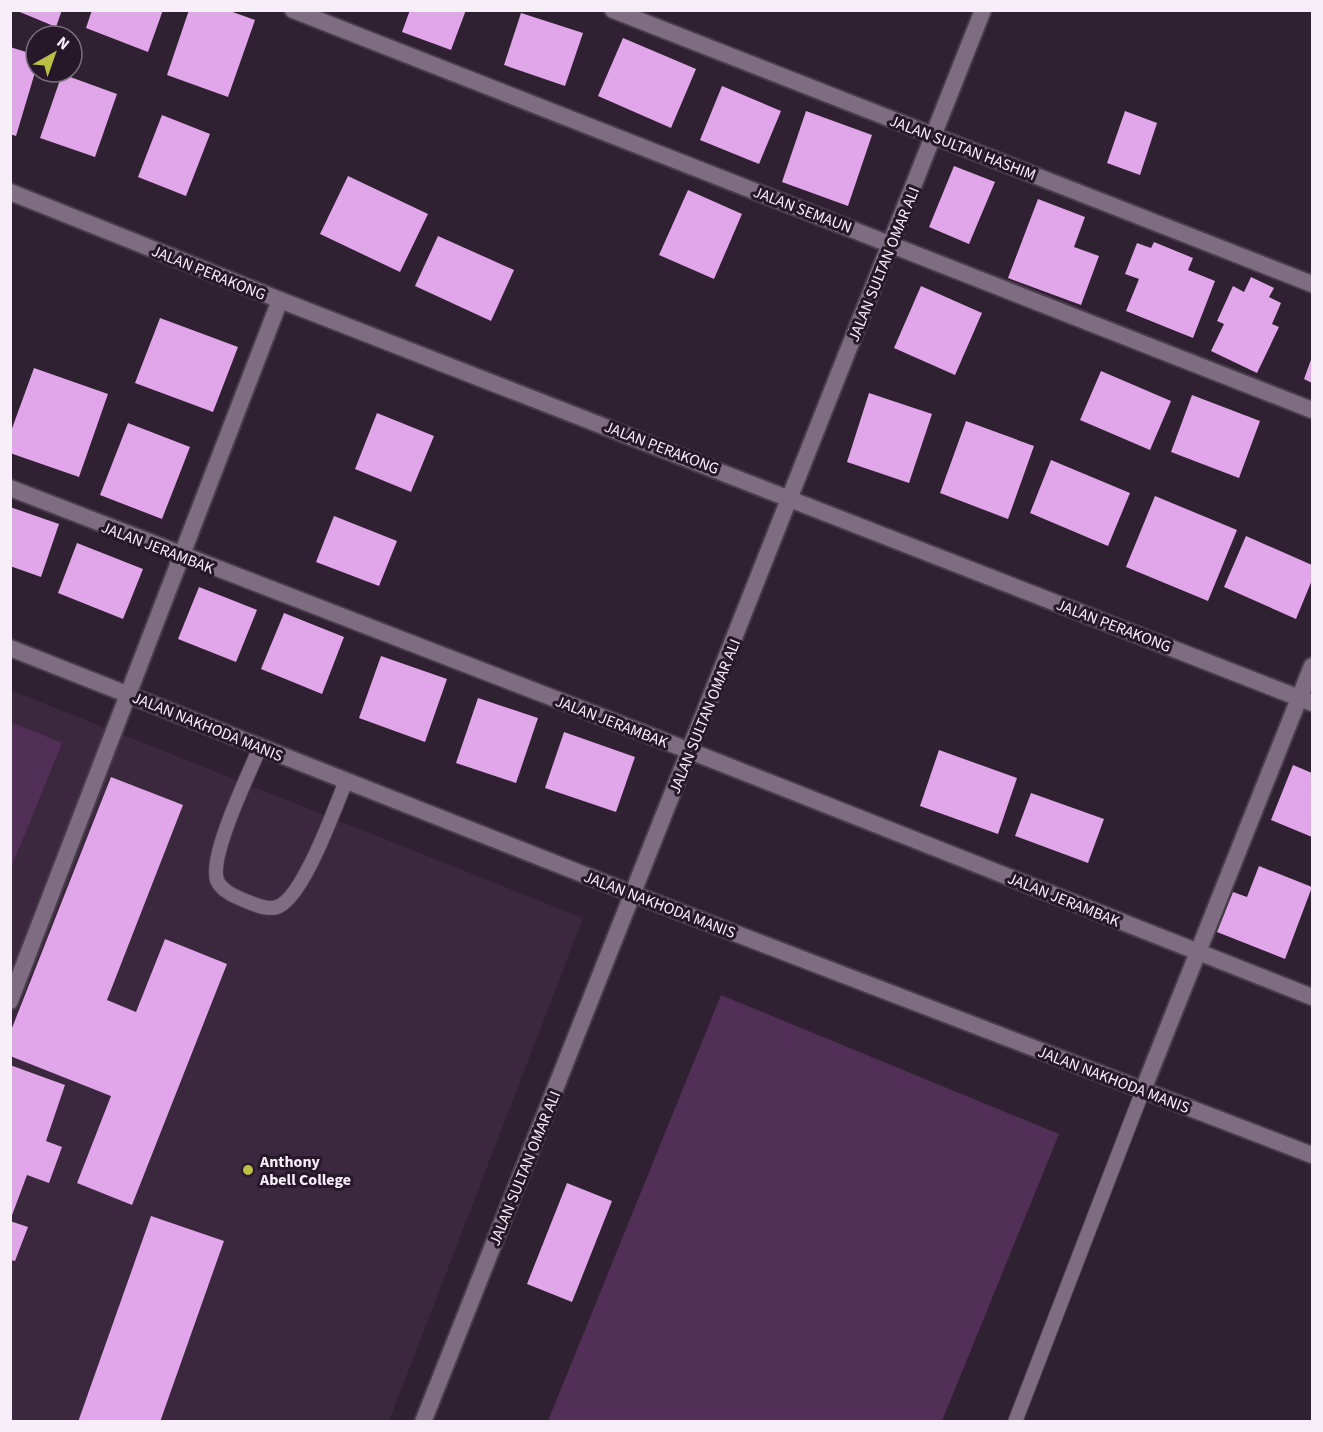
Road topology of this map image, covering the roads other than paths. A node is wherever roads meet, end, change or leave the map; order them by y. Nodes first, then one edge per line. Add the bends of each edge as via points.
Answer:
1 (293, 10) edge
2 (613, 10) edge
3 (983, 10) edge
4 (933, 136) junction
5 (10, 192) edge
6 (891, 243) junction
7 (1312, 284) edge
8 (280, 300) junction
9 (1312, 410) edge
10 (10, 488) edge
11 (790, 499) junction
12 (183, 556) junction
13 (10, 648) edge
14 (1312, 666) edge
15 (129, 695) junction
16 (1306, 701) edge
17 (260, 747) junction
18 (690, 751) junction
19 (346, 781) junction
20 (633, 894) junction
21 (1196, 952) junction
22 (1312, 997) edge
23 (10, 1001) edge
24 (1143, 1090) junction
25 (1312, 1155) edge
26 (423, 1422) edge
27 (1015, 1422) edge

1 - 6 street, JALAN SEMAUN
2 - 4 street, JALAN SULTAN HASHIM
3 - 4 street, JALAN SULTAN OMAR ALI
4 - 6 street, JALAN SULTAN OMAR ALI
4 - 7 street, JALAN SULTAN HASHIM
5 - 8 street, JALAN PERAKONG
6 - 9 street, JALAN SEMAUN
6 - 11 street, JALAN SULTAN OMAR ALI
8 - 11 street, JALAN PERAKONG
8 - 12 street
10 - 12 street, JALAN JERAMBAK
11 - 16 street, JALAN PERAKONG
11 - 18 street, JALAN SULTAN OMAR ALI
12 - 15 street
12 - 18 street, JALAN JERAMBAK
13 - 15 street, JALAN NAKHODA MANIS
14 - 16 street
15 - 17 street, JALAN NAKHODA MANIS
15 - 23 street
16 - 21 street
17 - 19 street, JALAN NAKHODA MANIS
17 - 19 lane via 222,837 218,856 217,880 225,891 245,901 265,908 285,902 310,868
18 - 20 street, JALAN SULTAN OMAR ALI
18 - 21 street, JALAN JERAMBAK
19 - 20 street, JALAN NAKHODA MANIS
20 - 24 street, JALAN NAKHODA MANIS
20 - 26 street, JALAN SULTAN OMAR ALI
21 - 22 street, JALAN JERAMBAK
21 - 24 street
24 - 25 street, JALAN NAKHODA MANIS
24 - 27 lane

